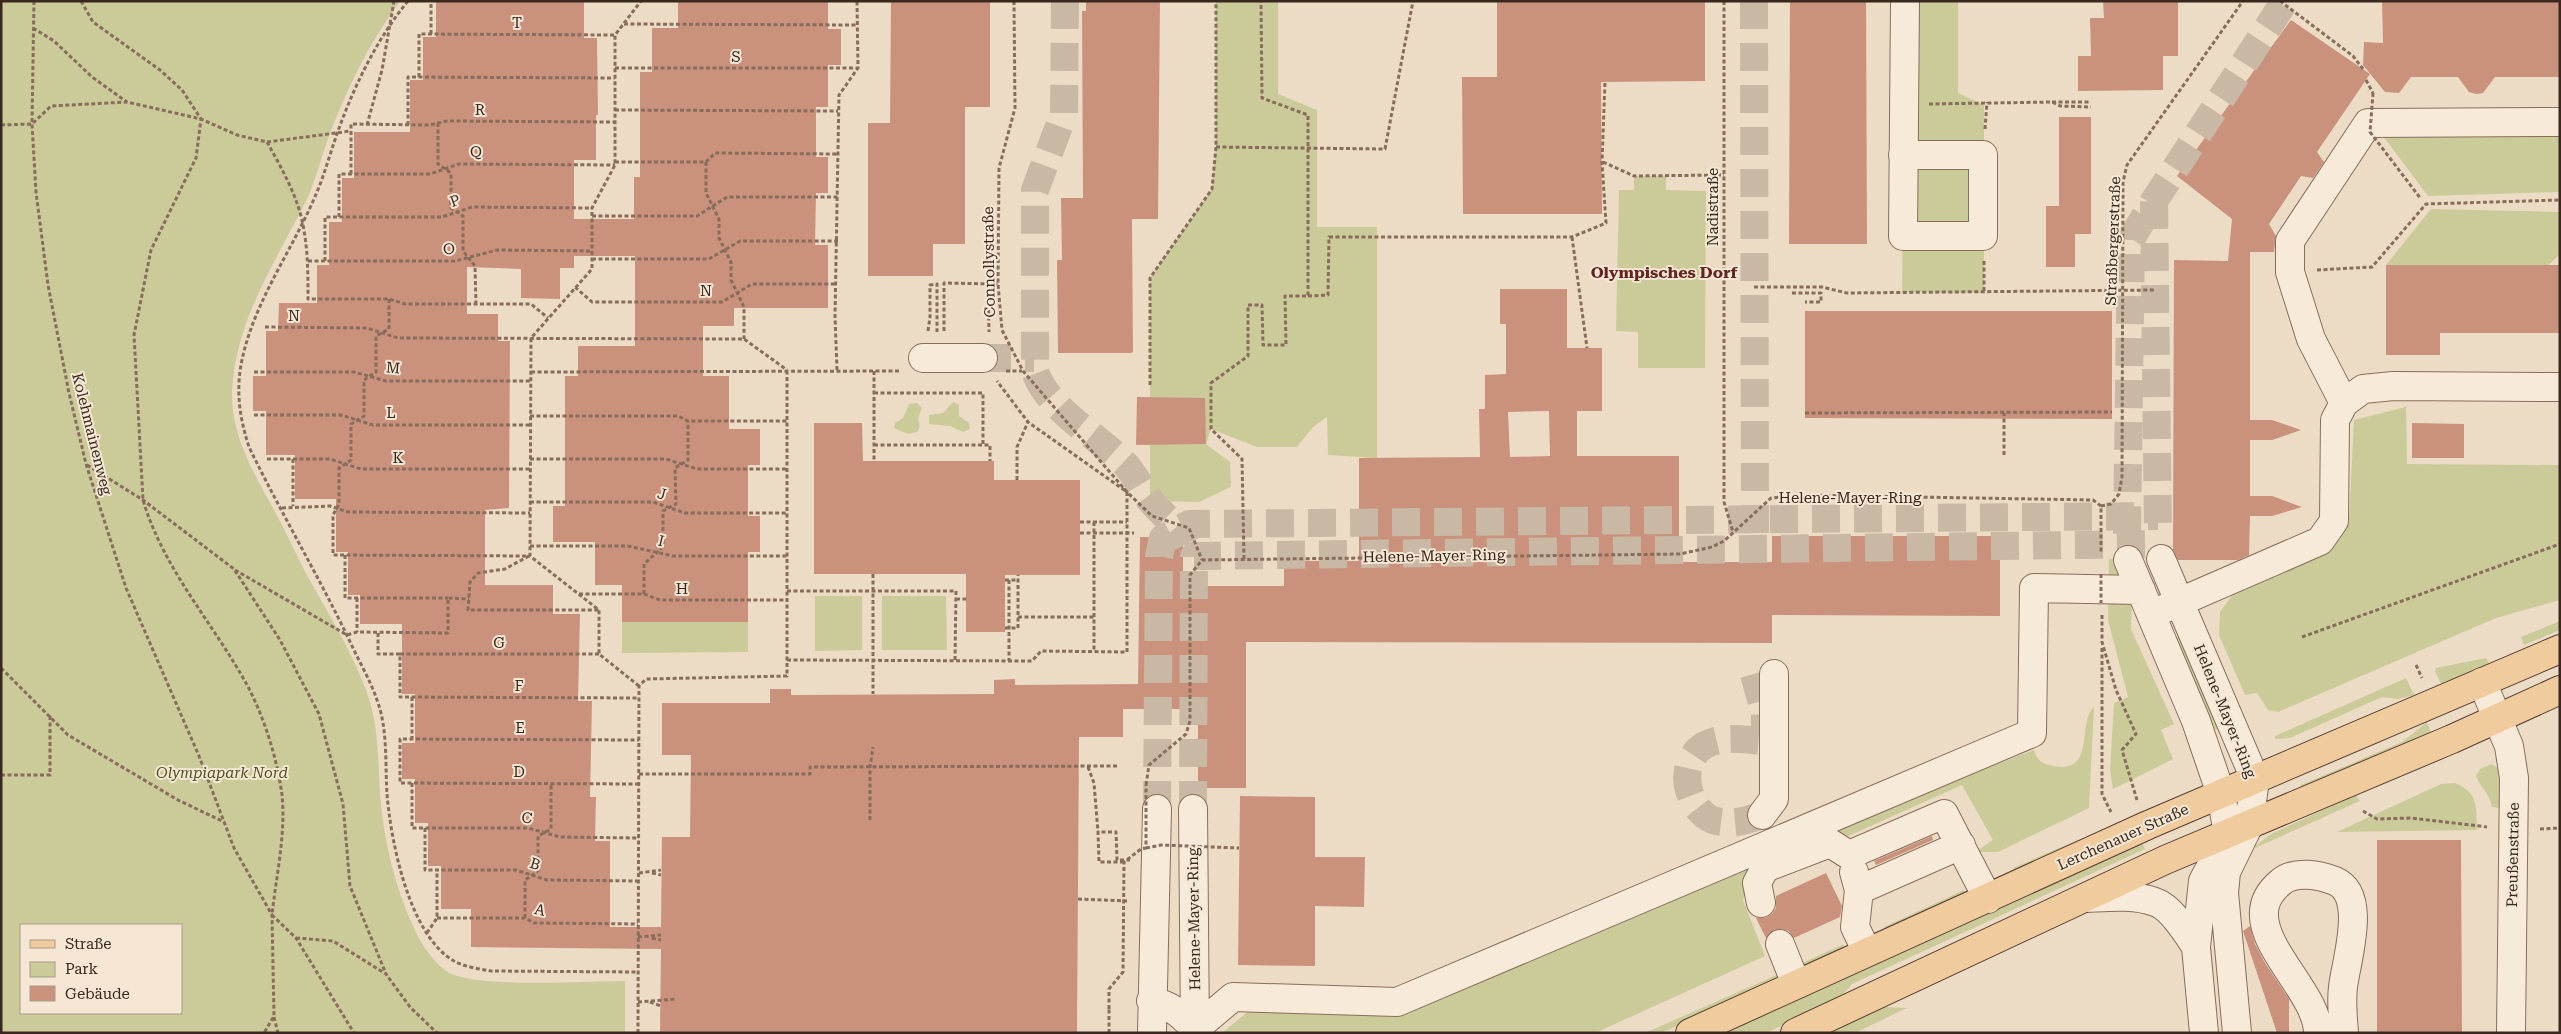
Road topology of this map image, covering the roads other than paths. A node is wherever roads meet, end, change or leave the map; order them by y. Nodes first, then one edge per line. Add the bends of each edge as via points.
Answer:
1 (1906, 1) edge
2 (2560, 122) edge
3 (1903, 155) dead end
4 (921, 356) road end
5 (991, 362) tunnel mouth
6 (2560, 386) edge
7 (2344, 403) junction
8 (2161, 559) tunnel mouth
9 (2128, 560) tunnel mouth
10 (2180, 601) junction
11 (2147, 602) junction
12 (2560, 649) edge
13 (1774, 674) dead end
14 (2482, 682) junction
15 (2560, 690) edge
16 (2497, 719) junction
17 (2255, 779) junction
18 (2220, 794) junction
19 (1151, 797) tunnel mouth
20 (1193, 809) tunnel mouth
21 (1762, 815) tunnel mouth
22 (2238, 830) junction
23 (1961, 846) junction
24 (1849, 855) junction
25 (1859, 890) junction
26 (2086, 898) junction
27 (1988, 899) junction
28 (1762, 903) dead end
29 (1780, 944) dead end
30 (2196, 947) junction
31 (1867, 952) junction
32 (1796, 984) junction
33 (1151, 1001) junction
34 (1195, 1031) edge
35 (1152, 1033) edge
36 (1690, 1033) edge
37 (1795, 1033) edge
38 (2204, 1033) edge
39 (2237, 1033) edge
40 (2318, 1033) edge
41 (2344, 1033) edge
42 (2511, 1033) edge

1 - 3 street
2 - 7 street via 2368,123 2290,241 2290,272 2312,339
4 - 5 street
6 - 7 street via 2393,386 2363,389
7 - 10 street via 2335,420 2334,521 2320,541
8 - 10 street, Helene-Mayer-Ring
9 - 11 street, Helene-Mayer-Ring
10 - 11 street
10 - 17 street, Helene-Mayer-Ring
11 - 18 street, Helene-Mayer-Ring via 2196,721
11 - 34 street via 2034,588 2032,733 1397,1002 1233,997
12 - 14 main road, Lerchenauer Straße
13 - 21 street via 1774,799
14 - 16 street, Preußenstraße
14 - 17 main road, Lerchenauer Straße
15 - 16 main road
16 - 22 main road
16 - 42 street, Preußenstraße via 2509,746 2514,778
17 - 18 main road, Lerchenauer Straße
17 - 22 street, Helene-Mayer-Ring
18 - 22 street, Helene-Mayer-Ring
18 - 27 main road, Lerchenauer Straße
19 - 33 street via 1154,902
20 - 34 street, Helene-Mayer-Ring
22 - 26 main road
22 - 30 street via 2203,881
22 - 39 street via 2225,886
23 - 24 street via 1944,814
23 - 25 street
23 - 27 street
24 - 25 street
24 - 28 street via 1830,843 1766,868 1757,883
25 - 31 street via 1855,927
26 - 30 street via 2119,896 2156,902 2181,924
26 - 37 main road
27 - 31 main road, Lerchenauer Straße
29 - 32 street
30 - 38 street
31 - 32 main road, Lerchenauer Straße
32 - 36 main road, Lerchenauer Straße
33 - 34 street, Helene-Mayer-Ring via 1177,1010
33 - 35 street
40 - 41 street via 2312,1007 2269,939 2264,923 2267,900 2282,881 2296,876 2322,875 2340,883 2352,902 2354,923 2343,990

